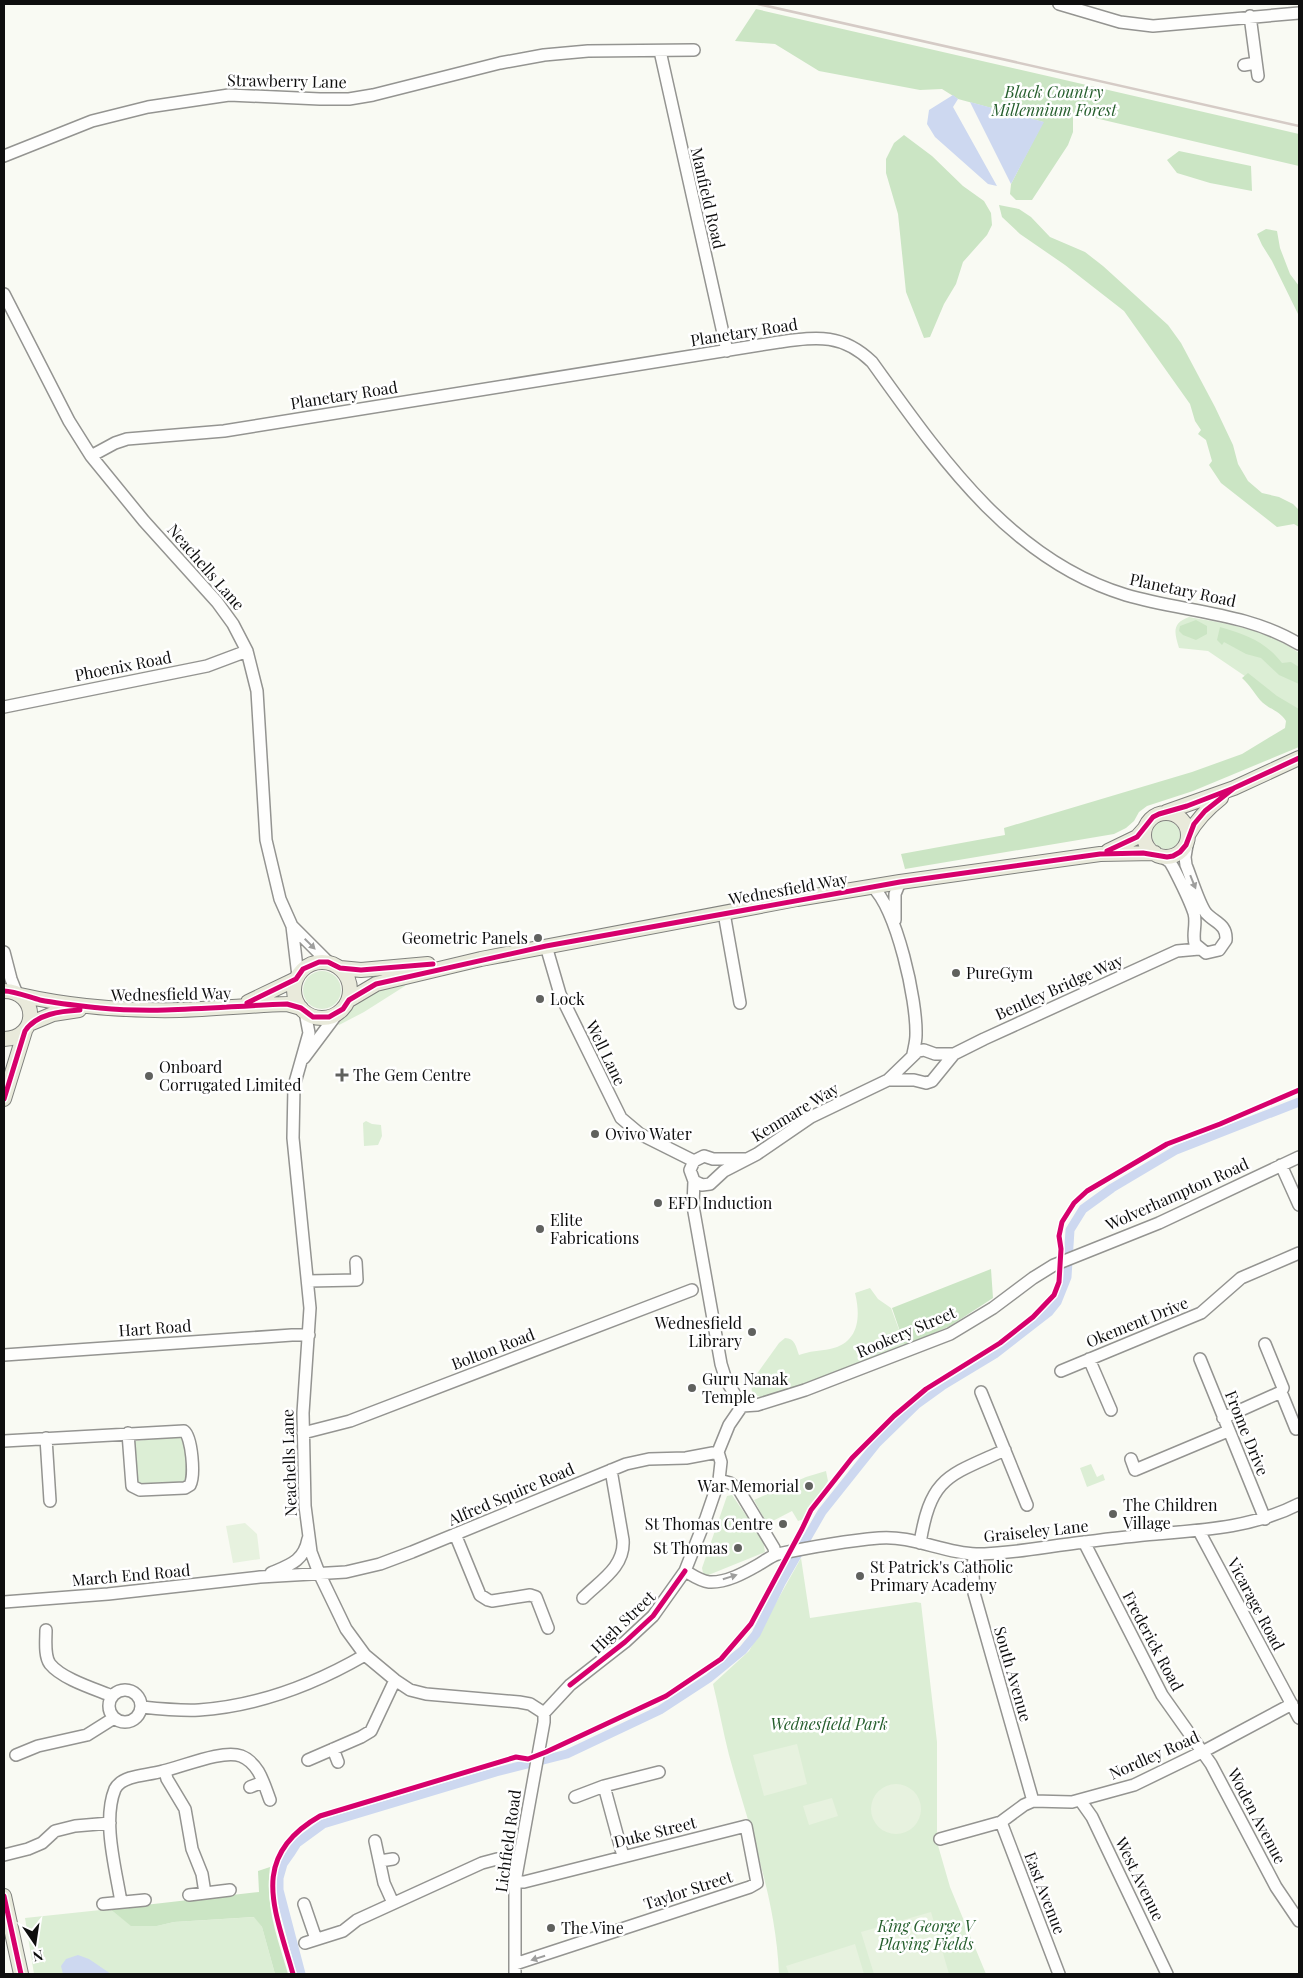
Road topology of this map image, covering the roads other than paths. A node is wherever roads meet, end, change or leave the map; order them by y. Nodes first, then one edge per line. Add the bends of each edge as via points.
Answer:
1 (1059, 4) edge
2 (1299, 13) edge
3 (1250, 16) junction
4 (694, 50) dead end
5 (660, 51) junction
6 (1256, 63) junction
7 (1244, 65) dead end
8 (1258, 76) dead end
9 (4, 156) edge
10 (4, 295) edge
11 (727, 351) junction
12 (91, 456) junction
13 (1299, 644) edge
14 (247, 651) junction
15 (4, 706) edge
16 (1299, 758) edge
17 (1234, 788) junction
18 (1166, 812) junction
19 (1145, 828) junction
20 (1188, 837) junction
21 (1100, 854) junction
22 (1158, 855) junction
23 (900, 882) junction
24 (872, 886) junction
25 (724, 913) junction
26 (1213, 920) junction
27 (292, 926) junction
28 (895, 927) junction
29 (1194, 932) junction
30 (546, 946) junction
31 (1199, 949) junction
32 (1177, 951) junction
33 (4, 952) edge
34 (482, 959) junction
35 (334, 965) junction
36 (297, 978) junction
37 (14, 993) edge
38 (348, 1000) junction
39 (740, 1003) dead end
40 (240, 1006) junction
41 (102, 1008) junction
42 (303, 1010) junction
43 (337, 1014) junction
44 (27, 1027) junction
45 (916, 1035) junction
46 (4, 1039) edge
47 (932, 1052) junction
48 (954, 1054) junction
49 (911, 1058) junction
50 (301, 1062) junction
51 (941, 1069) junction
52 (888, 1080) junction
53 (914, 1080) junction
54 (4, 1101) edge
55 (1299, 1157) edge
56 (712, 1159) junction
57 (747, 1159) junction
58 (1281, 1165) junction
59 (695, 1174) junction
60 (717, 1178) junction
61 (1299, 1204) edge
62 (1299, 1253) edge
63 (1068, 1259) joint
64 (356, 1262) dead end
65 (308, 1281) junction
66 (692, 1290) dead end
67 (309, 1335) junction
68 (1265, 1344) dead end
69 (4, 1355) edge
70 (1089, 1359) junction
71 (1200, 1359) dead end
72 (1061, 1371) dead end
73 (981, 1392) dead end
74 (1281, 1392) junction
75 (742, 1406) junction
76 (1111, 1410) dead end
77 (1223, 1418) junction
78 (1296, 1429) dead end
79 (1228, 1431) junction
80 (128, 1433) junction
81 (303, 1433) junction
82 (46, 1438) junction
83 (4, 1441) edge
84 (1005, 1450) junction
85 (718, 1452) junction
86 (1131, 1459) dead end
87 (611, 1470) junction
88 (719, 1480) junction
89 (50, 1502) dead end
90 (1299, 1504) edge
91 (1027, 1505) dead end
92 (1264, 1519) junction
93 (1199, 1531) junction
94 (455, 1534) junction
95 (308, 1537) junction
96 (1084, 1542) junction
97 (920, 1543) junction
98 (974, 1554) junction
99 (776, 1555) junction
100 (685, 1571) junction
101 (318, 1573) junction
102 (260, 1577) junction
103 (586, 1590) dead end
104 (4, 1602) edge
105 (548, 1628) dead end
106 (46, 1630) dead end
107 (365, 1655) junction
108 (395, 1680) junction
109 (112, 1696) junction
110 (1292, 1704) junction
111 (142, 1707) junction
112 (544, 1713) junction
113 (114, 1718) junction
114 (1299, 1718) edge
115 (333, 1749) junction
116 (1202, 1752) junction
117 (16, 1755) dead end
118 (308, 1760) dead end
119 (338, 1762) dead end
120 (651, 1770) dead end
121 (164, 1771) junction
122 (263, 1782) junction
123 (604, 1786) junction
124 (250, 1787) dead end
125 (575, 1797) dead end
126 (270, 1800) dead end
127 (1080, 1800) junction
128 (1033, 1801) junction
129 (1001, 1822) junction
130 (110, 1823) junction
131 (940, 1839) dead end
132 (375, 1841) dead end
133 (4, 1855) edge
134 (623, 1856) junction
135 (392, 1858) dead end
136 (518, 1860) junction
137 (380, 1861) junction
138 (515, 1882) junction
139 (757, 1884) joint
140 (230, 1890) dead end
141 (206, 1893) junction
142 (189, 1895) dead end
143 (4, 1896) edge
144 (145, 1900) dead end
145 (121, 1902) junction
146 (393, 1903) junction
147 (103, 1904) dead end
148 (304, 1904) dead end
149 (1299, 1921) edge
150 (515, 1969) edge
151 (21, 1974) edge
152 (1059, 1974) edge
153 (1167, 1974) edge

1 - 3 street via 1120,22 1153,26
2 - 3 street
3 - 6 street
4 - 5 street, Strawberry Lane
5 - 9 street, Strawberry Lane via 588,51 529,57 354,98 229,95 148,107 92,121
5 - 11 street, Manfield Road
6 - 7 street
6 - 8 street
10 - 12 street, Neachells Lane via 69,421
11 - 12 street, Planetary Road via 224,430 127,438
11 - 13 street, Planetary Road via 816,337 844,342 872,362 972,492 1042,554 1112,590 1168,606 1242,619 1284,634
12 - 14 street, Neachells Lane via 217,602
14 - 15 street, Phoenix Road via 208,666
14 - 27 street, Neachells Lane via 257,691 266,840 280,899
16 - 17 main road
17 - 18 main road
17 - 20 main road via 1205,811
18 - 19 main road via 1153,817
18 - 20 main road via 1183,820
19 - 21 main road, Wednesfield Way via 1125,844
19 - 22 main road via 1147,845
20 - 22 main road via 1180,852 1173,856
20 -> 26 street via 1186,865 1205,912
21 - 22 main road, Wednesfield Way
21 - 23 main road, Wednesfield Way
22 - 29 street via 1170,862 1174,869 1194,914
23 - 24 main road, Wednesfield Way
23 - 28 street via 895,894
24 - 25 main road, Wednesfield Way
24 - 28 street
25 - 30 main road, Wednesfield Way
25 - 39 street
26 - 29 street via 1203,921
26 - 31 street via 1225,930 1225,944 1211,953
27 -> 35 street, Neachells Lane
27 - 36 street, Neachells Lane
28 - 45 street via 910,990
29 - 31 street
29 - 32 street
30 - 34 main road, Wednesfield Way
30 - 59 street, Well Lane via 560,994 617,1113 633,1129 668,1149
31 - 32 street
32 - 48 street, Bentley Bridge Way
33 - 37 street
34 - 35 main road, Wednesfield Way via 361,970
34 - 38 main road, Wednesfield Way via 376,984
35 - 36 main road via 310,964
35 - 38 main road via 349,982
36 - 40 main road, Wednesfield Way
36 - 42 main road via 294,989
37 - 41 main road, Wednesfield Way
37 - 44 main road via 28,1003 31,1014
38 - 43 main road
40 - 41 main road, Wednesfield Way via 180,1010
40 - 42 main road, Wednesfield Way via 286,1004
41 - 44 main road, Wednesfield Way via 53,1014
42 - 43 main road via 321,1018
42 - 50 street, Neachells Lane via 309,1033
43 - 50 street, Neachells Lane
44 - 46 main road, Wednesfield Way via 19,1036
44 - 54 main road
45 - 47 street
45 - 49 street
47 - 48 street
47 - 49 street via 918,1051
47 - 51 street
48 - 51 street
49 - 52 street
49 - 53 street via 908,1071
50 - 65 street, Neachells Lane via 294,1086 293,1138
51 - 53 street via 932,1081 921,1083
52 - 53 street
52 - 57 street, Kenmare Way via 812,1117
55 - 58 street, Wolverhampton Road
56 - 57 street
56 - 59 street via 704,1156
56 - 60 street via 718,1167
57 - 60 street, Kenmare Way
58 - 61 street
58 - 63 street, Wolverhampton Road via 1160,1223
59 - 60 street, Kenmare Way via 710,1184
59 - 75 street via 693,1206 721,1364 726,1380
62 - 70 street, Okement Drive via 1241,1278 1201,1313
63 - 75 street, Rookery Street via 1033,1278 950,1334 805,1390 757,1405
64 - 65 street via 358,1285
65 - 67 street, Neachells Lane
66 - 81 street, Bolton Road via 358,1417
67 - 69 street, Hart Road
67 - 81 street, Neachells Lane
68 - 74 street via 1283,1388
70 - 72 street, Okement Drive
70 - 76 street
71 - 77 street, Frome Drive
73 - 84 street
74 - 77 street
74 - 78 street
75 - 85 street, High Street via 728,1425
77 - 79 street, Frome Drive
79 - 86 street via 1135,1470
79 - 92 street, Frome Drive
80 - 80 street via 181,1430 187,1433 193,1475 190,1485 140,1490 132,1486
80 - 82 street
81 - 95 street, Neachells Lane
82 - 83 street
82 - 89 street
84 - 91 street
84 - 97 street via 956,1472 940,1486 926,1511
85 - 87 street, Alfred Squire Road via 686,1458 649,1459
85 - 88 street, High Street
87 - 94 street, Alfred Squire Road
87 - 103 street via 624,1540 623,1551 617,1566
88 - 99 street via 739,1490
88 - 100 street, High Street
90 - 92 street, Graiseley Lane
92 - 93 street, Graiseley Lane
93 - 96 street, Graiseley Lane
93 - 110 street, Vicarage Road
94 - 101 street, Alfred Squire Road via 380,1564 346,1572
94 - 105 street via 480,1595 492,1601 530,1595 536,1597
95 - 101 street, Neachells Lane
95 - 102 street, March End Road via 303,1554 296,1563
96 - 98 street, Graiseley Lane
96 - 116 street, Frederick Road via 1162,1695
97 - 98 street, Graiseley Lane
97 - 99 street, Graiseley Lane via 882,1537
98 - 128 street, South Avenue via 974,1592
100 -> 99 street, Graiseley Lane via 708,1582 720,1580 743,1574
100 - 112 street, High Street via 653,1616 570,1685
101 - 102 street, March End Road
101 - 107 street, Neachells Lane via 346,1628
102 - 104 street, March End Road
106 - 109 street via 50,1664 62,1674
107 - 108 street, Neachells Lane
107 - 111 street via 306,1684 251,1700 200,1710
108 - 112 street, Neachells Lane via 410,1690 426,1694 519,1702 530,1704
108 - 115 street via 370,1731
109 - 111 street via 122,1690 133,1692 141,1700
109 - 113 street via 109,1710
110 - 114 street, Vicarage Road
110 - 116 street, Nordley Road
111 - 113 street via 140,1715 132,1722 123,1723
112 - 136 street, Lichfield Road
113 - 117 street via 87,1735 38,1746
115 - 118 street
115 - 119 street
116 - 127 street, Nordley Road via 1134,1785
116 - 149 street, Woden Avenue via 1221,1781 1276,1887
120 - 123 street
121 - 122 street via 189,1762 233,1754 253,1765
121 - 130 street via 120,1783 113,1797
121 - 141 street via 185,1809 192,1849
122 - 124 street
122 - 126 street
123 - 125 street
123 - 134 street
127 - 128 street, Nordley Road via 1066,1803
127 - 153 street, West Avenue via 1092,1817
128 - 129 street
129 - 131 street
129 - 152 street, East Avenue
130 - 133 street via 55,1831 42,1843
130 - 145 street
132 - 137 street
134 - 138 street, Duke Street
134 - 139 street, Duke Street via 746,1826
135 - 137 street
136 - 138 street, Lichfield Road
136 - 146 street via 497,1859 482,1863
137 - 146 street via 384,1883
138 - 150 street, Lichfield Road
139 -> 150 street, Taylor Street via 561,1950
140 - 141 street
141 - 142 street
143 - 151 main road
144 - 145 street
145 - 147 street
146 - 148 street via 357,1920 343,1931 311,1941

